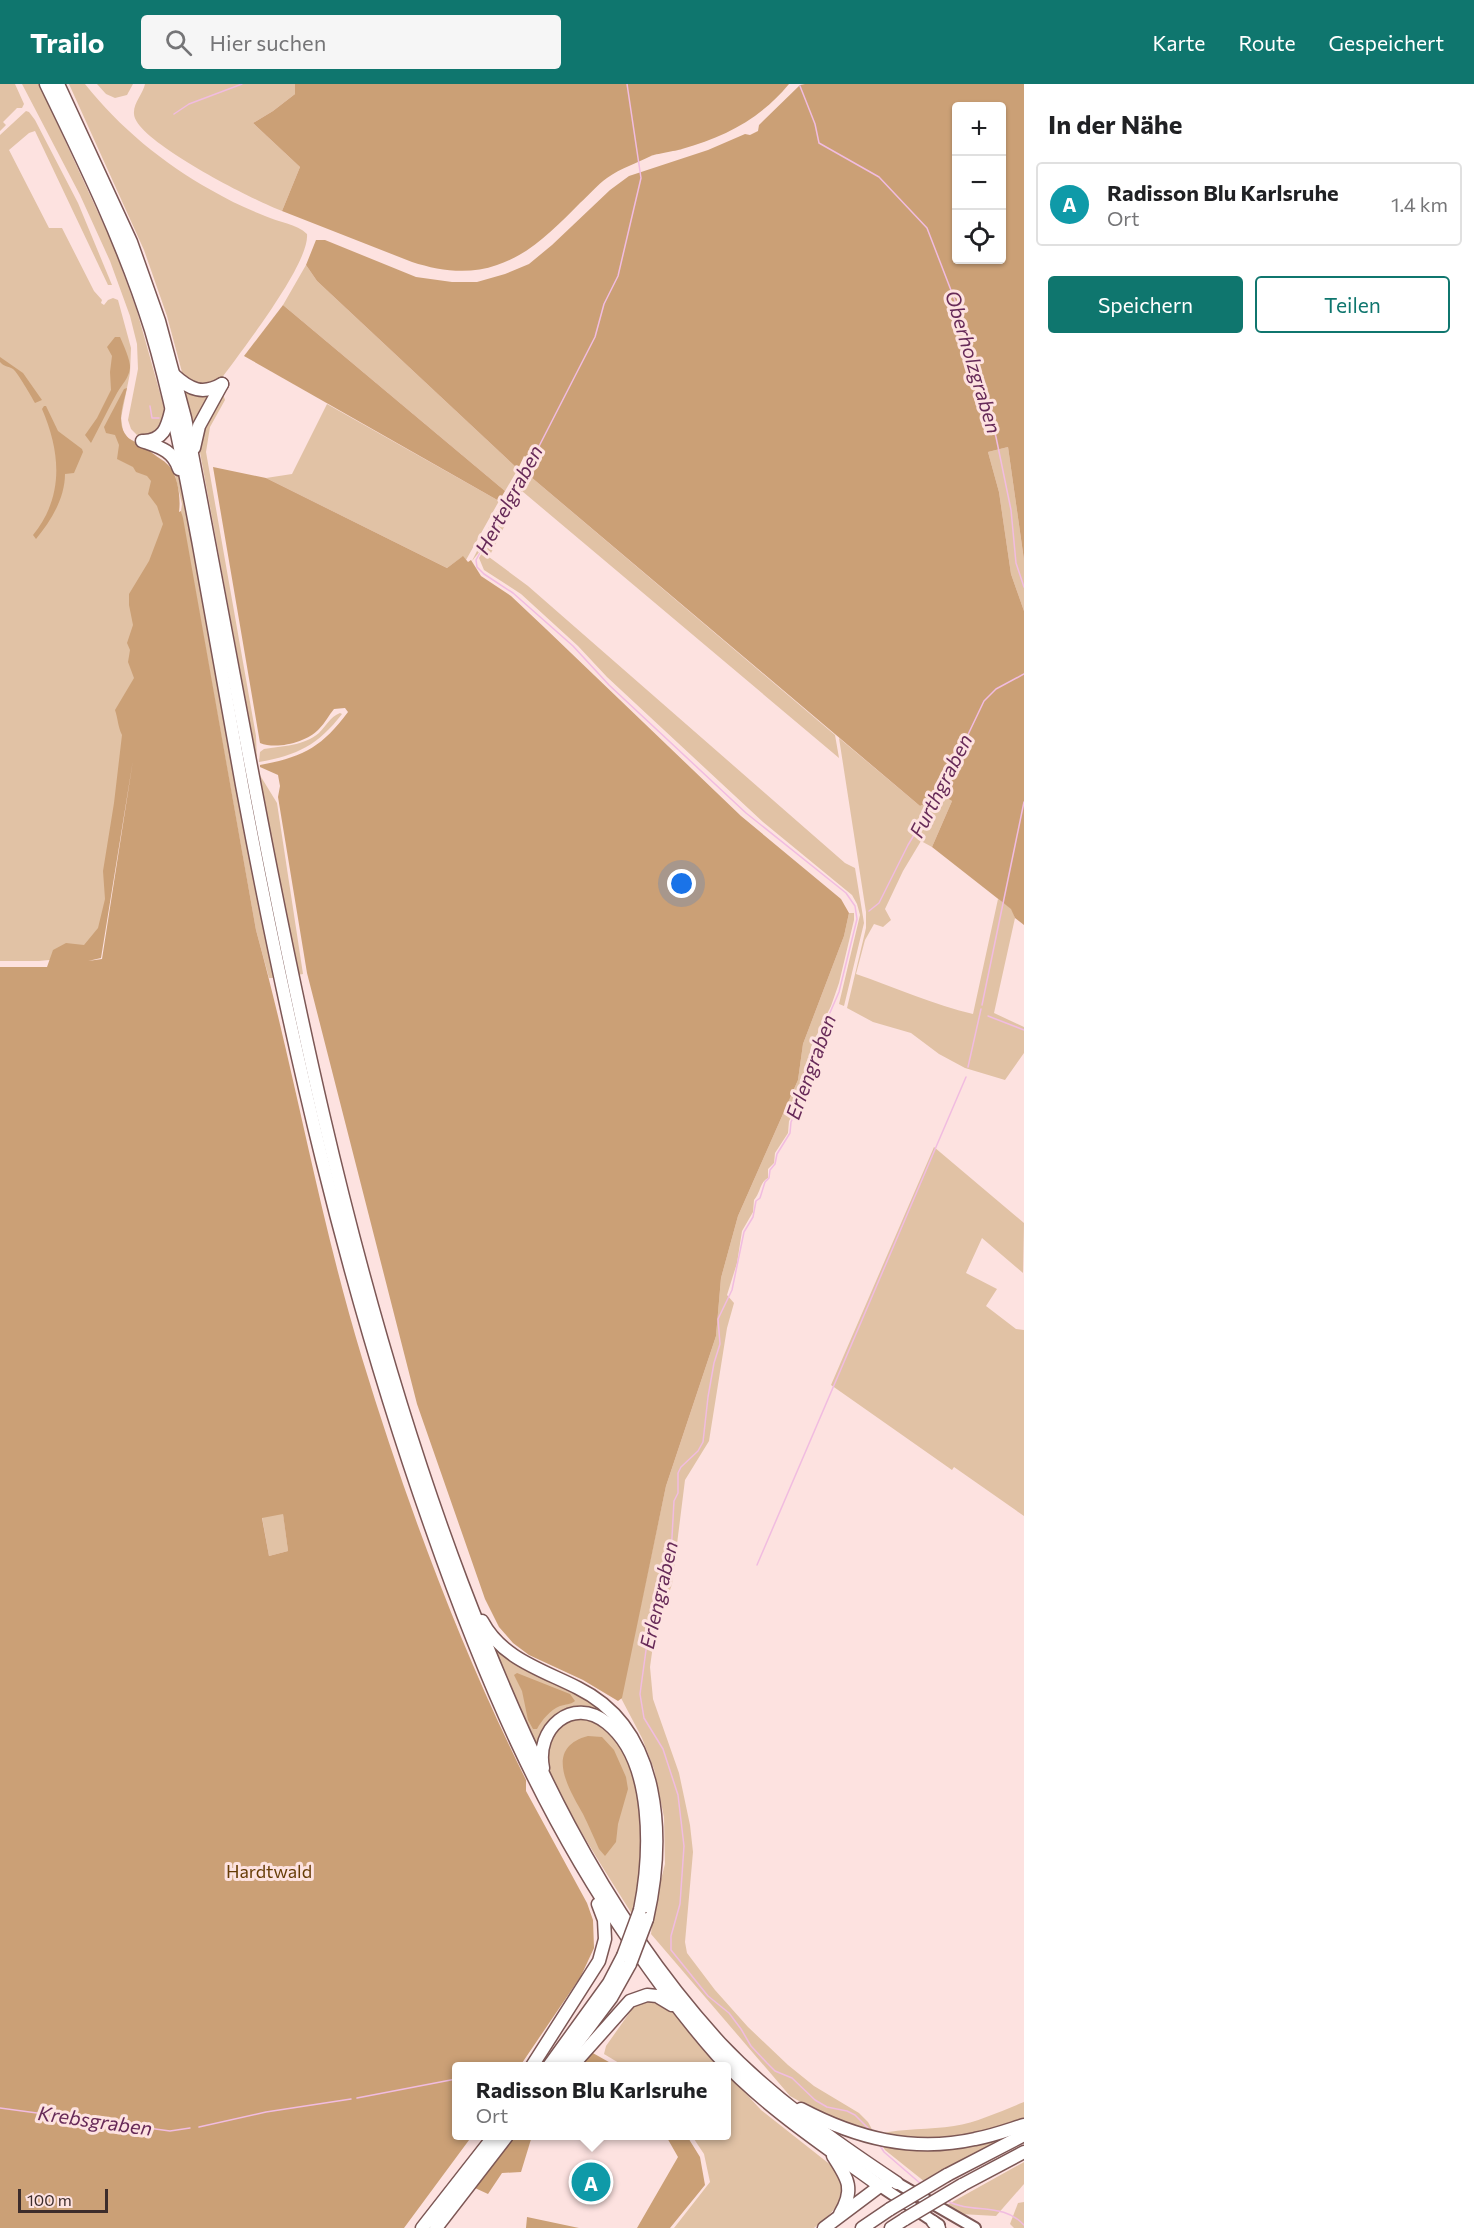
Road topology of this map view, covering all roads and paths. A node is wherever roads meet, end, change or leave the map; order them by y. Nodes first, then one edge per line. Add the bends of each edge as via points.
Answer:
1 (46, 84) edge
2 (58, 84) edge
3 (174, 375) junction
4 (172, 407) junction
5 (192, 456) junction
6 (187, 479) junction
7 (464, 1589) junction
8 (549, 1789) junction
9 (590, 1884) junction
10 (644, 1915) junction
11 (626, 1960) junction
12 (682, 2012) junction
13 (535, 2062) edge
14 (553, 2062) edge
15 (564, 2062) edge
16 (576, 2062) edge
17 (724, 2062) edge
18 (731, 2069) edge
19 (755, 2078) junction
20 (1024, 2125) edge
21 (1024, 2135) edge
22 (487, 2140) edge
23 (491, 2140) edge
24 (504, 2140) edge
25 (830, 2150) junction
26 (1024, 2152) edge
27 (479, 2154) junction
28 (897, 2183) junction
29 (879, 2186) junction
30 (838, 2217) junction
31 (939, 2226) edge
32 (422, 2228) edge
33 (436, 2228) edge
34 (824, 2228) edge
35 (862, 2228) edge
36 (891, 2228) edge
37 (975, 2228) edge

1 - 4 highway via 128,264
2 - 3 highway via 131,242
3 - 5 highway
3 - 5 highway via 194,390 207,391 222,384 199,426
4 - 6 highway
4 - 6 highway via 164,433 142,441 170,452
5 - 7 highway via 277,907 325,1126 396,1390
6 - 9 highway via 281,976 315,1128 368,1330 411,1472 459,1607 525,1763
7 - 8 highway
7 - 10 highway via 485,1626 506,1650 597,1699 634,1739 648,1778 656,1821 656,1870
8 - 10 highway via 542,1749 556,1721 572,1714 590,1714 606,1722 621,1737 637,1770 646,1816
8 - 19 highway via 644,1946 698,2017
9 - 12 highway
9 - 13 highway via 604,1920 603,1948
10 - 11 highway, bridge
11 - 14 highway
11 - 15 highway via 611,1998
12 - 16 highway via 657,1996 638,1997 630,2001
12 - 17 highway
18 - 25 highway
19 - 20 highway via 801,2109 854,2133 897,2144 954,2143
19 - 28 highway via 803,2118
21 - 35 highway, bridge via 947,2175
22 - 27 highway
23 - 27 highway
24 - 33 highway
25 - 29 highway
25 - 30 highway via 849,2187
26 - 36 highway, bridge
27 - 32 highway
28 - 29 highway
28 - 37 main road
29 - 30 highway
29 - 31 main road
30 - 34 highway

